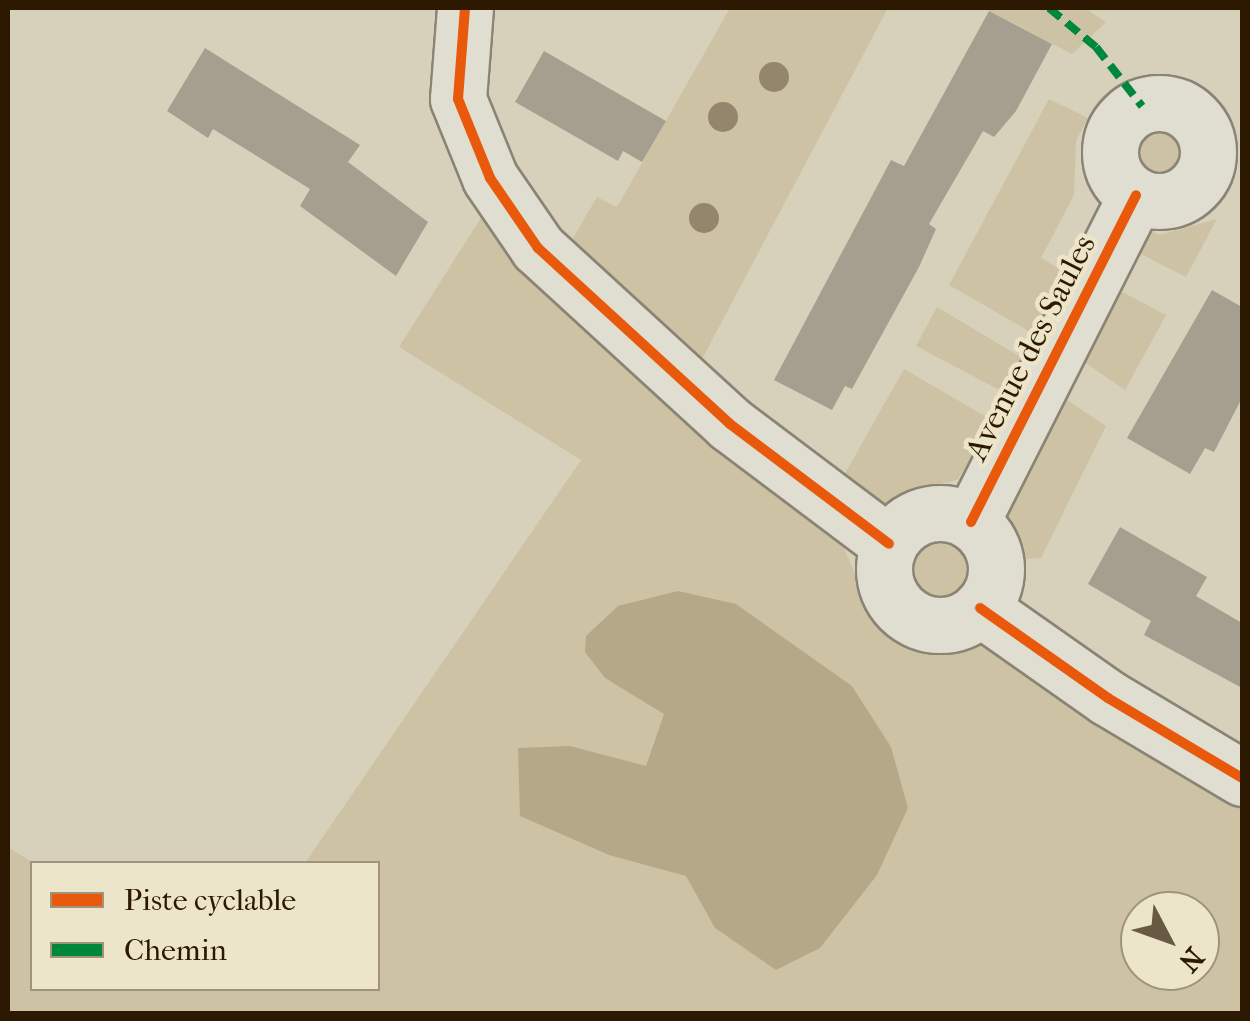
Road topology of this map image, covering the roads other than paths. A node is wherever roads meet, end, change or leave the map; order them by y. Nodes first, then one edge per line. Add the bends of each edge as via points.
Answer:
1 (464, 8) edge
2 (1136, 196) dead end
3 (971, 522) junction
4 (889, 544) junction
5 (980, 608) junction
6 (1242, 778) edge

1 - 4 street via 458,99 490,178 538,248 730,424
2 - 3 street, Avenue des Saules
3 - 4 street via 934,513 916,518
3 - 5 street via 994,553 996,573
4 - 5 street via 884,578 914,620 949,624
5 - 6 street via 1124,709

